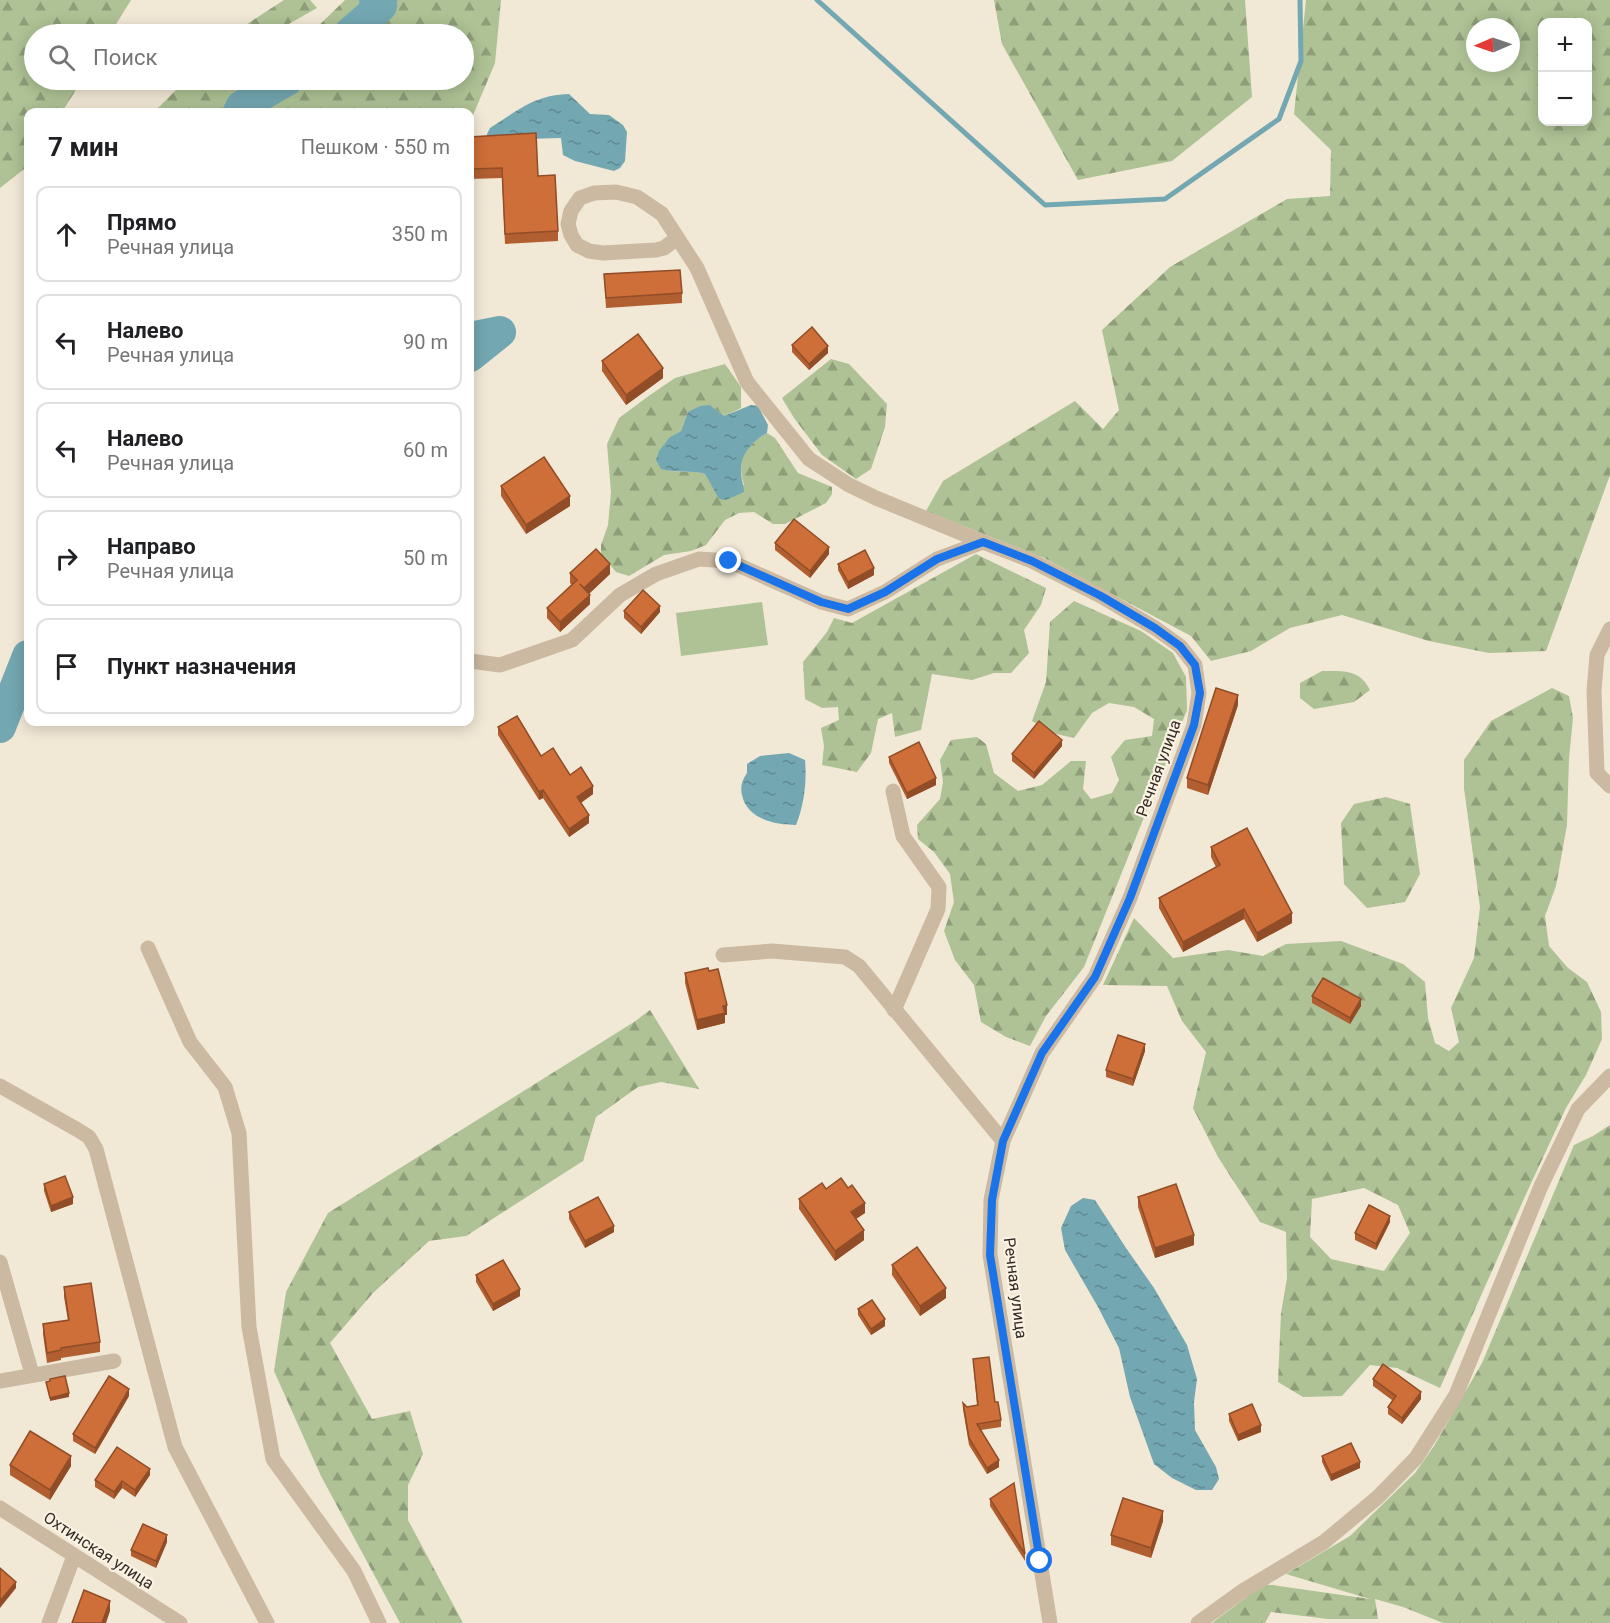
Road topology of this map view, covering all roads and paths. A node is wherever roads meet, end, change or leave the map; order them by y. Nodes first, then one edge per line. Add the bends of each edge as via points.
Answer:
1 (677, 238) junction
2 (983, 542) junction
3 (1610, 629) edge
4 (474, 661) edge
5 (1610, 786) edge
6 (893, 791) dead end
7 (148, 948) dead end
8 (723, 956) dead end
9 (894, 1010) junction
10 (1609, 1077) edge
11 (0, 1086) edge
12 (1003, 1141) junction
13 (0, 1262) edge
14 (114, 1361) dead end
15 (32, 1374) junction
16 (0, 1380) edge
17 (0, 1508) edge
18 (74, 1556) junction
19 (50, 1623) edge
20 (180, 1623) edge
21 (267, 1623) edge
22 (379, 1623) edge
23 (1050, 1623) edge
24 (1198, 1623) edge

1 - 1 street, Речная улица via 662,214 637,197 616,192 580,198 568,224 577,245 603,253 656,250
1 - 2 street, Речная улица via 697,268 747,382 809,459 876,498
2 - 4 street via 937,559 885,592 848,609 821,602 729,561 699,559 656,574 620,595 572,640 500,664
2 - 12 street, Речная улица via 1052,571 1155,628 1180,646 1195,665 1200,693 1194,725 1130,898 1095,977 1042,1053
3 - 5 street via 1597,655 1594,691 1597,773
6 - 9 street via 903,836 939,887 938,909
7 - 22 street via 190,1042 225,1087 238,1133 249,1327 273,1459 354,1571
8 - 9 street via 772,951 845,957 859,966
9 - 12 street
10 - 24 street via 1578,1109 1541,1186 1456,1395 1416,1458 1378,1497 1324,1542
11 - 21 street via 89,1137 96,1149 175,1447
12 - 23 street, Речная улица via 992,1200 990,1255
13 - 15 street
14 - 15 street
15 - 16 street
17 - 18 street, Охтинская улица
18 - 19 street
18 - 20 street, Охтинская улица

